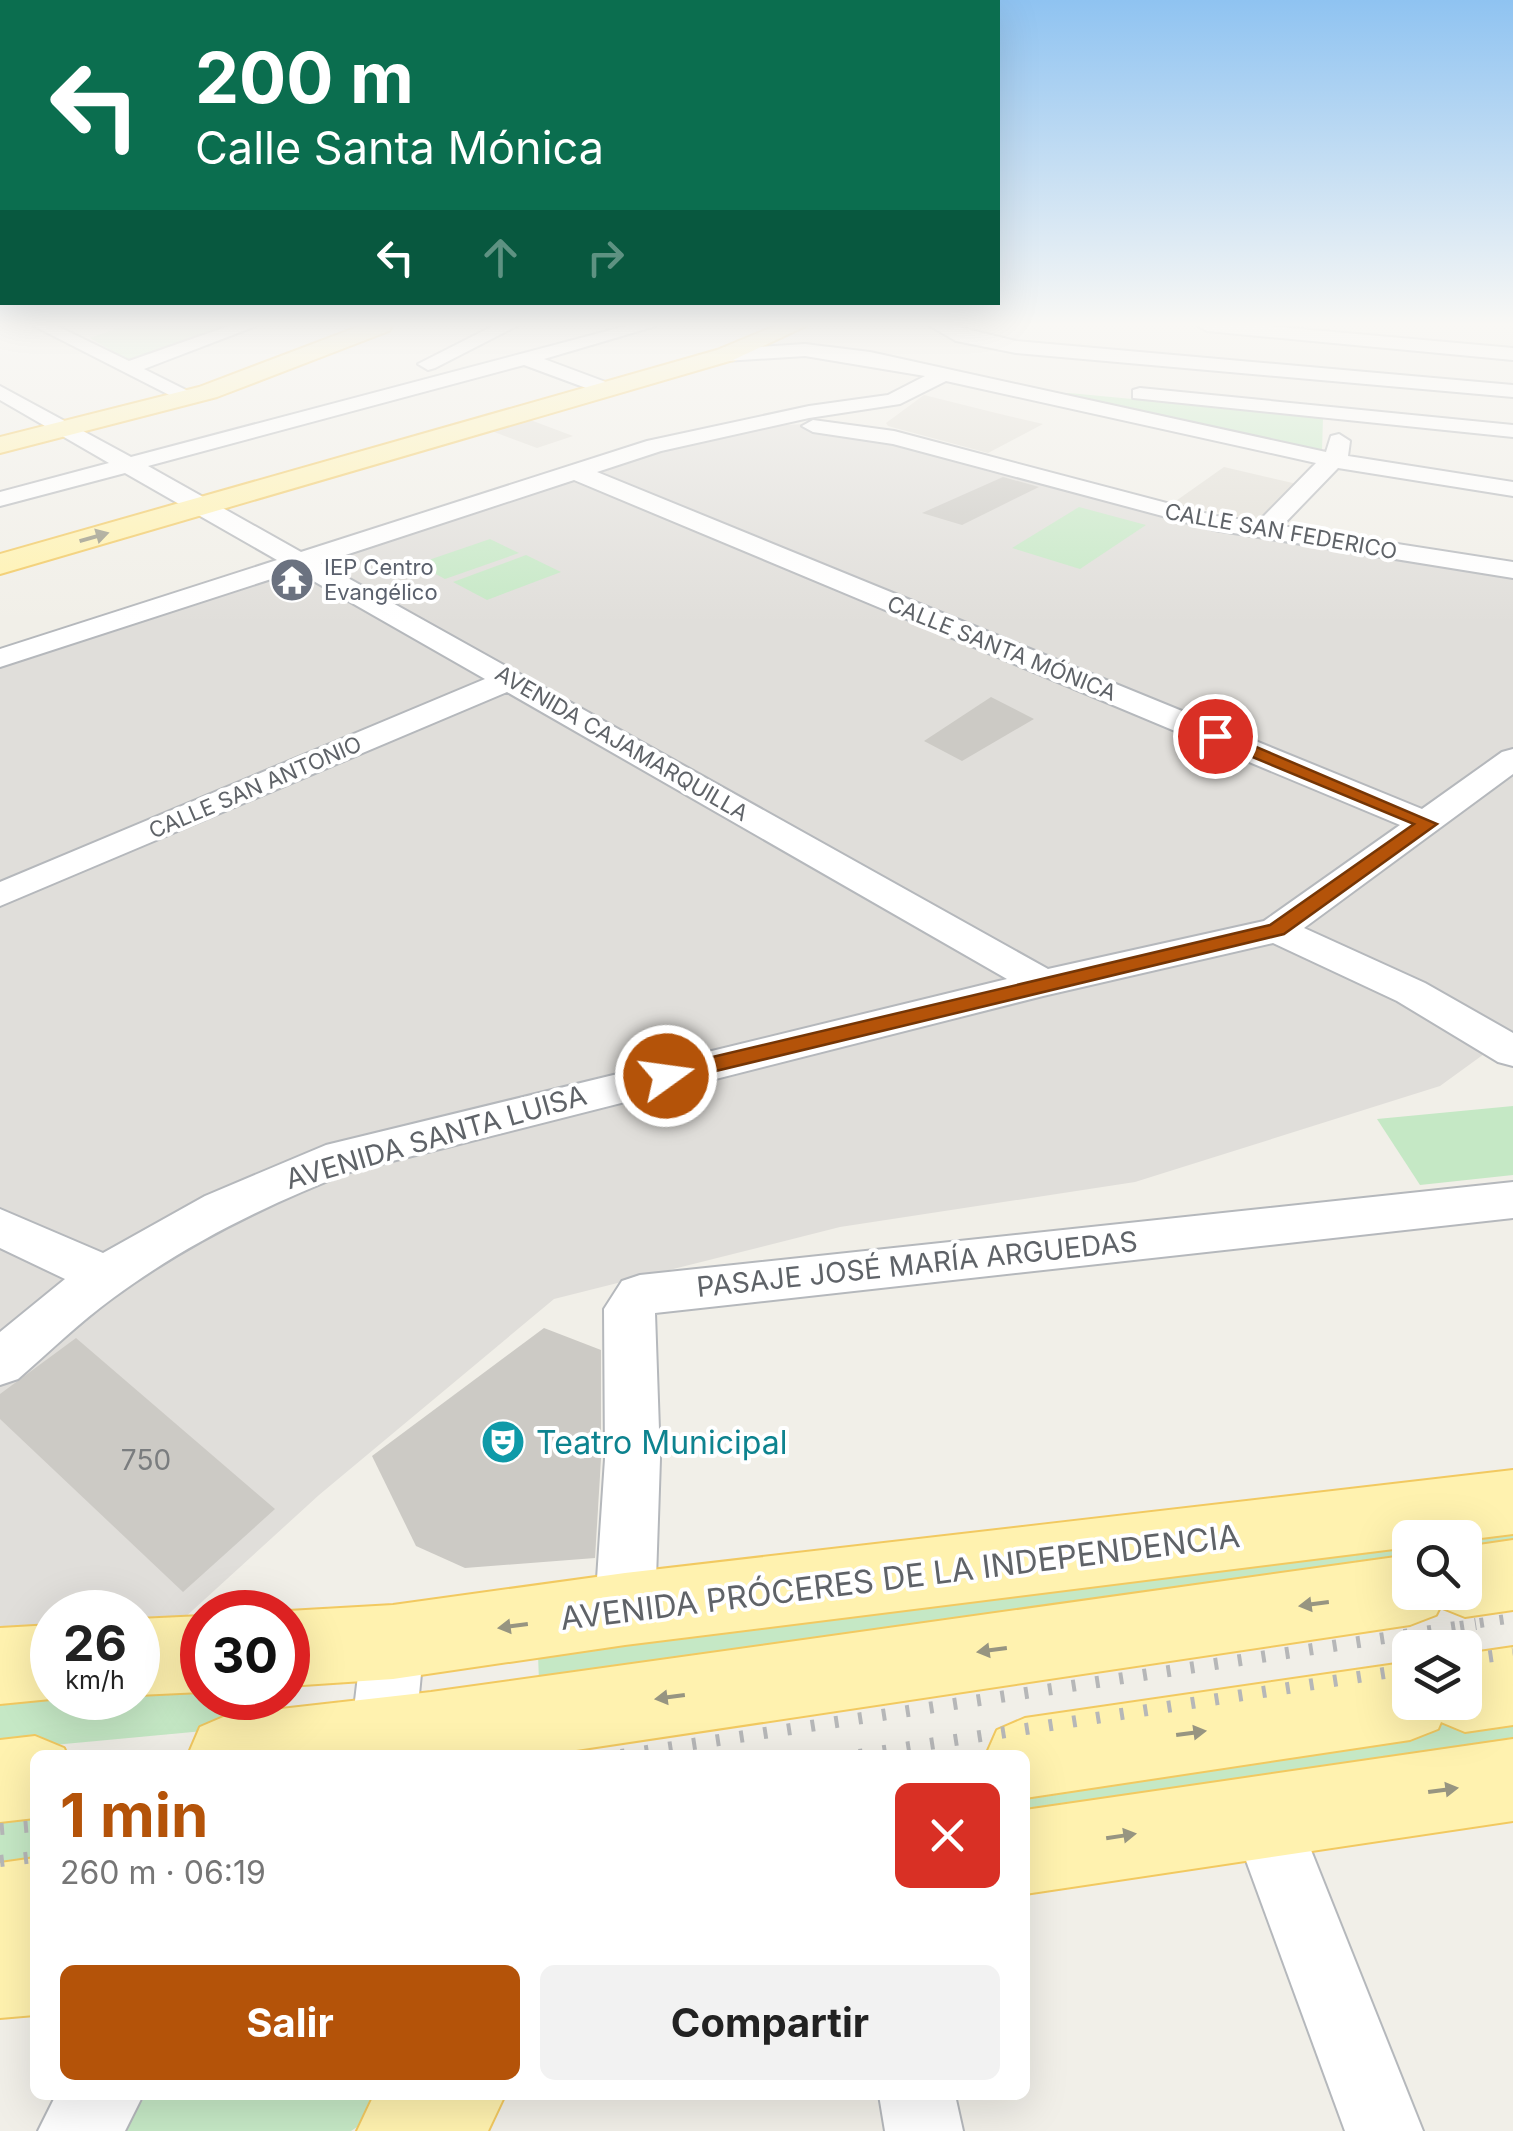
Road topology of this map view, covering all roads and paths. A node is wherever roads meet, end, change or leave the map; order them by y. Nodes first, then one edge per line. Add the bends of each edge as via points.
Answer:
1 (57, 425) edge
2 (78, 425) edge
3 (276, 425) edge
4 (475, 425) edge
5 (747, 425) edge
6 (790, 425) edge
7 (868, 425) edge
8 (1175, 425) edge
9 (1341, 425) edge
10 (1457, 425) edge
11 (64, 429) junction
12 (863, 431) junction
13 (1513, 431) edge
14 (0, 445) edge
15 (1332, 460) junction
16 (127, 465) junction
17 (576, 472) junction
18 (1513, 489) edge
19 (0, 499) edge
20 (199, 506) junction
21 (1263, 531) junction
22 (297, 562) junction
23 (0, 564) edge
24 (1513, 570) edge
25 (0, 658) edge
26 (511, 680) junction
27 (1513, 758) edge
28 (1428, 824) junction
29 (0, 894) edge
30 (1277, 930) junction
31 (1043, 983) junction
32 (1513, 1052) edge
33 (1513, 1200) edge
34 (0, 1228) edge
35 (105, 1276) junction
36 (0, 1363) edge
37 (1513, 1502) edge
38 (1513, 1575) edge
39 (1482, 1580) edge
40 (1392, 1593) edge
41 (625, 1609) junction
42 (393, 1642) junction
43 (310, 1647) edge
44 (30, 1664) edge
45 (0, 1666) edge
46 (1513, 1686) edge
47 (1482, 1691) edge
48 (1392, 1704) edge
49 (377, 1746) edge
50 (311, 1750) edge
51 (1030, 1757) edge
52 (30, 1778) edge
53 (1513, 1780) edge
54 (0, 1781) edge
55 (1263, 1814) junction
56 (1030, 1851) edge
57 (30, 1901) edge
58 (0, 1906) edge
59 (30, 1970) edge
60 (0, 1973) edge
61 (102, 2100) edge
62 (451, 2100) edge
63 (471, 2100) edge
64 (918, 2100) edge
65 (77, 2131) edge
66 (405, 2131) edge
67 (473, 2131) edge
68 (924, 2131) edge
69 (1384, 2131) edge

1 - 11 street, AVENIDA CAJAMARQUILLA
2 - 11 main road
3 - 16 street
4 - 20 main road
5 - 17 street
6 - 12 street, CALLE SAN FEDERICO
7 - 12 street
8 - 15 street
9 - 15 street
10 - 13 street
11 - 14 main road
11 - 16 street, AVENIDA CAJAMARQUILLA
12 - 21 street, CALLE SAN FEDERICO via 1170,513
15 - 18 street
15 - 21 street
16 - 19 street
16 - 20 street, AVENIDA CAJAMARQUILLA
17 - 22 street
17 - 28 street, CALLE SANTA MÓNICA
20 - 22 street, AVENIDA CAJAMARQUILLA
23 -> 20 main road
21 - 24 street, CALLE SAN FEDERICO
22 - 25 street
22 - 26 street, AVENIDA CAJAMARQUILLA
26 - 29 street, CALLE SAN ANTONIO
26 - 31 street, AVENIDA CAJAMARQUILLA
27 - 28 street, AVENIDA SANTA LUISA
28 - 30 street, AVENIDA SANTA LUISA
30 - 31 street, AVENIDA SANTA LUISA
30 - 32 street via 1411,992
31 - 35 street, AVENIDA SANTA LUISA via 342,1157 257,1188
33 - 41 street, PASAJE JOSÉ MARÍA ARGUEDAS via 640,1295 629,1310 634,1400
34 - 35 street
35 - 36 street, AVENIDA SANTA LUISA
37 - 41 main road, AVENIDA PRÓCERES DE LA INDEPENDENCIA
38 - 39 main road
40 -> 49 main road
41 -> 42 main road, AVENIDA PRÓCERES DE LA INDEPENDENCIA
42 - 43 main road, AVENIDA PRÓCERES DE LA INDEPENDENCIA
42 - 49 street
44 - 45 main road
46 - 47 main road
51 -> 48 main road
49 - 50 main road
52 - 54 main road
55 -> 53 main road
56 -> 55 main road
55 - 69 street
57 - 58 main road
59 - 60 main road
61 - 65 street
62 - 66 main road
63 - 67 street
64 - 68 street

